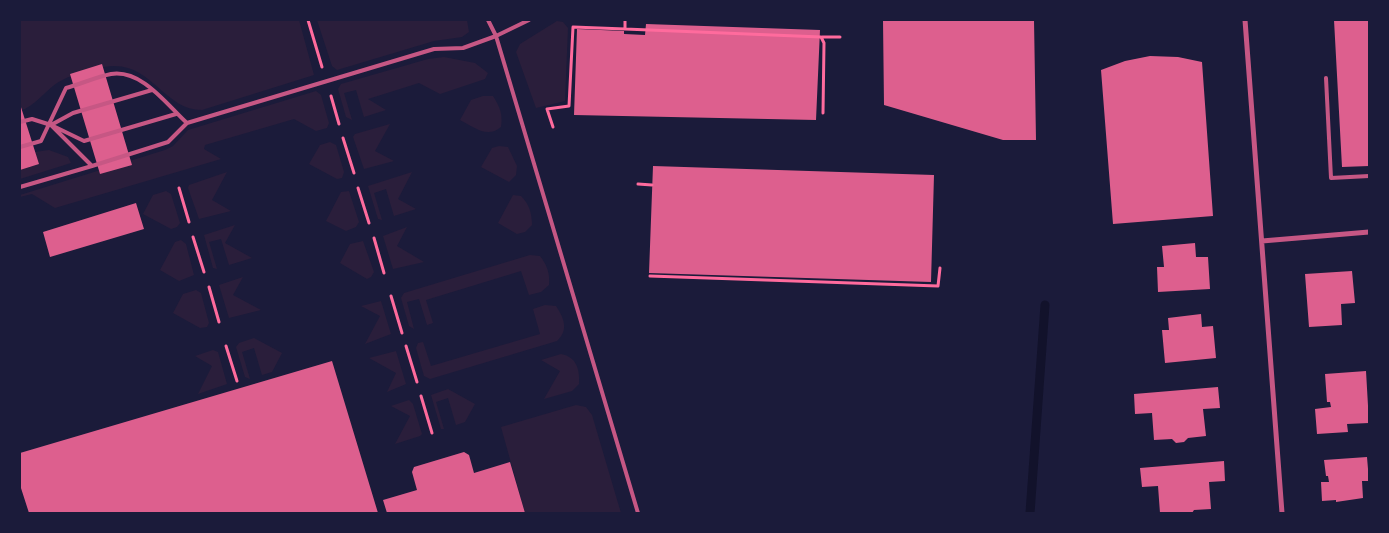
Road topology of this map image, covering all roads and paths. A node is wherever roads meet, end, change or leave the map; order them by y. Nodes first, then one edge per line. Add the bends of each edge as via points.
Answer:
1 (308, 20) edge
2 (488, 20) edge
3 (529, 20) edge
4 (625, 20) edge
5 (1245, 20) edge
6 (625, 28) junction
7 (496, 36) junction
8 (821, 37) junction
9 (840, 37) dead end
10 (324, 73) dead end
11 (1326, 78) dead end
12 (328, 89) dead end
13 (152, 90) junction
14 (823, 113) dead end
15 (176, 114) junction
16 (20, 122) edge
17 (187, 123) junction
18 (50, 124) junction
19 (339, 124) dead end
20 (552, 127) dead end
21 (344, 138) dead end
22 (20, 147) edge
23 (92, 166) junction
24 (354, 173) dead end
25 (1369, 176) edge
26 (638, 184) dead end
27 (652, 185) dead end
28 (20, 187) edge
29 (179, 188) dead end
30 (358, 188) dead end
31 (189, 222) dead end
32 (369, 223) dead end
33 (1369, 232) edge
34 (193, 237) dead end
35 (374, 238) dead end
36 (1262, 241) junction
37 (940, 268) dead end
38 (204, 272) dead end
39 (384, 273) dead end
40 (650, 276) dead end
41 (209, 287) dead end
42 (391, 296) dead end
43 (219, 322) dead end
44 (402, 332) dead end
45 (226, 346) dead end
46 (406, 346) dead end
47 (237, 381) dead end
48 (417, 382) dead end
49 (421, 396) dead end
50 (432, 433) dead end
51 (638, 513) edge
52 (1282, 513) edge

1 - 10 path
2 - 7 lane
3 - 7 lane
4 - 6 path
5 - 36 street
6 - 8 path
6 - 20 path via 572,27 569,106 547,109
7 - 17 lane via 463,48 434,50
7 - 51 lane
8 - 9 path
8 - 14 path via 824,43
11 - 25 lane via 1331,178
12 - 19 path
13 - 15 lane
13 - 18 lane via 73,113
13 - 18 lane via 130,75 112,74 66,88
15 - 17 lane
15 - 18 lane via 84,141
16 - 18 lane via 32,119
17 - 23 lane via 168,142
18 - 22 lane via 41,141
18 - 23 lane
21 - 24 path
23 - 28 lane
26 - 27 path
29 - 31 path
30 - 32 path
33 - 36 street
34 - 38 path
35 - 39 path
36 - 52 street
37 - 40 path via 938,286
41 - 43 path
42 - 44 path
45 - 47 path
46 - 48 path
49 - 50 path

